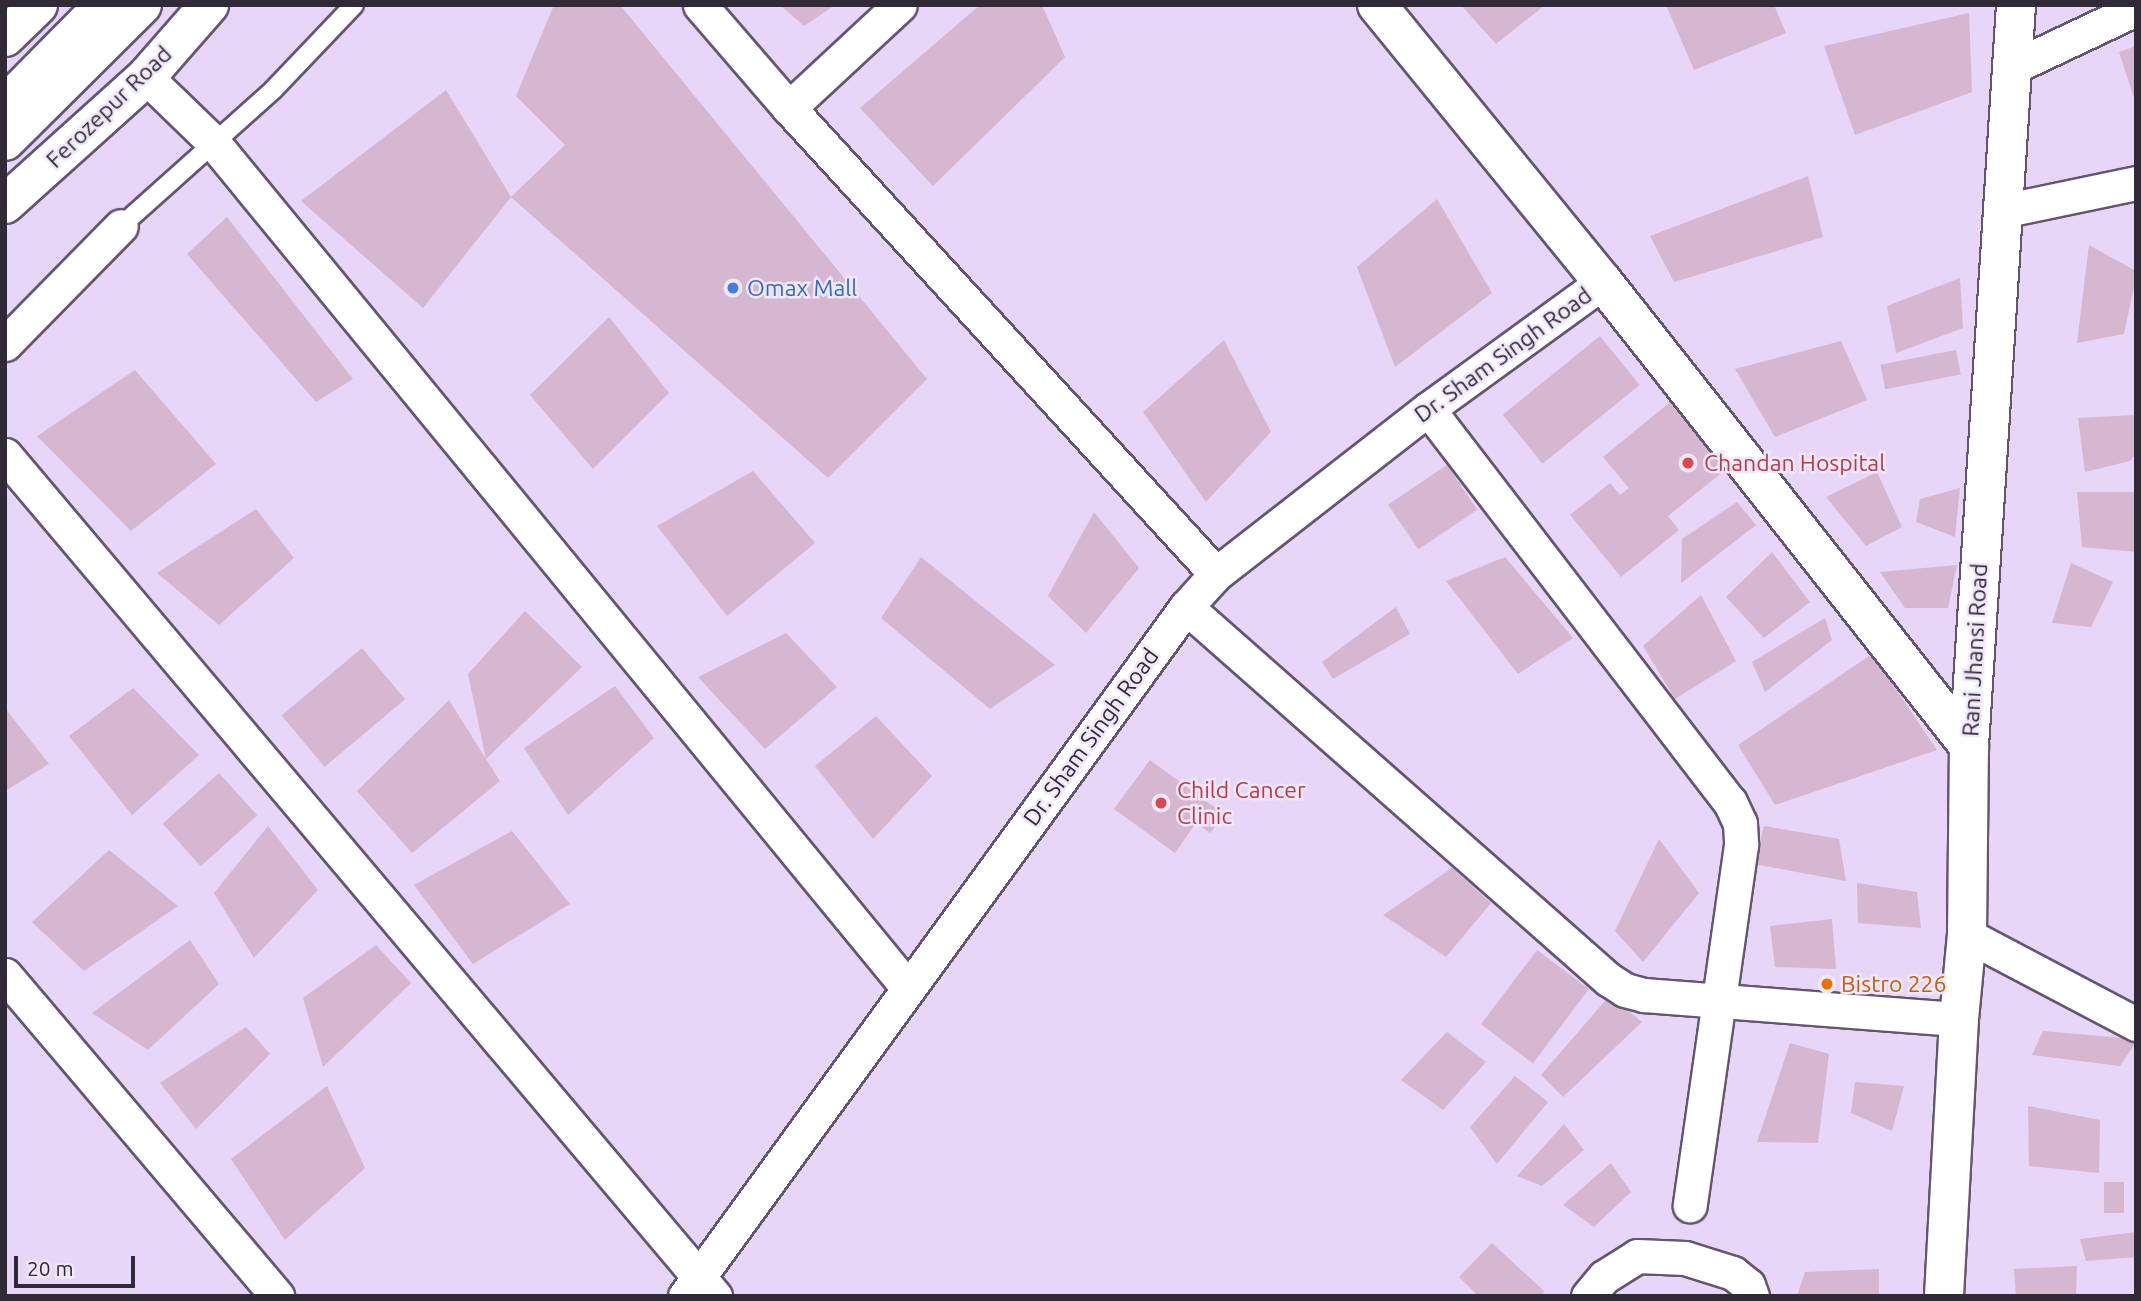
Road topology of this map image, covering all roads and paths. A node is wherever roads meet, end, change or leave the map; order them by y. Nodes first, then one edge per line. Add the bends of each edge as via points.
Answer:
1 (37, 5) edge
2 (104, 5) edge
3 (142, 5) edge
4 (209, 5) edge
5 (354, 5) edge
6 (700, 5) edge
7 (900, 5) edge
8 (1377, 5) edge
9 (2016, 5) edge
10 (2136, 9) edge
11 (5, 37) edge
12 (2011, 68) junction
13 (146, 77) junction
14 (5, 105) edge
15 (789, 108) junction
16 (5, 141) edge
17 (213, 142) junction
18 (2136, 183) edge
19 (5, 204) edge
20 (2002, 211) junction
21 (121, 226) joint
22 (1603, 282) junction
23 (5, 344) edge
24 (1428, 409) junction
25 (5, 455) edge
26 (1216, 574) junction
27 (1186, 607) junction
28 (1969, 746) junction
29 (1967, 935) junction
30 (5, 975) edge
31 (908, 988) junction
32 (1719, 999) junction
33 (1959, 1019) junction
34 (2136, 1024) edge
35 (1690, 1205) dead end
36 (699, 1290) edge
37 (276, 1296) edge
38 (1588, 1296) edge
39 (1752, 1296) edge
40 (1944, 1296) edge

1 - 11 street
2 - 14 street
3 - 16 street
4 - 13 street, Ferozepur Road
5 - 17 lane via 274,89
6 - 15 street
7 - 15 street
8 - 22 street
9 - 12 street, Rani Jhansi Road
10 - 12 street
12 - 20 street, Rani Jhansi Road
13 - 17 street
13 - 19 street, Ferozepur Road
15 - 26 street
17 - 21 lane
17 - 31 street
18 - 20 street
20 - 28 street, Rani Jhansi Road
21 - 23 street
22 - 24 street, Dr. Sham Singh Road
22 - 28 street
24 - 26 street, Dr. Sham Singh Road
24 - 32 street via 1730,802 1740,823 1741,845
25 - 36 street
26 - 27 street, Dr. Sham Singh Road
27 - 31 street, Dr. Sham Singh Road
27 - 32 street via 1608,979 1644,995
28 - 29 street, Rani Jhansi Road
29 - 33 street, Rani Jhansi Road
29 - 34 street
30 - 37 street
31 - 36 street, Dr. Sham Singh Road
32 - 33 street
32 - 35 street
33 - 40 street, Rani Jhansi Road
38 - 39 street via 1604,1277 1637,1256 1685,1258 1733,1273 1748,1285

